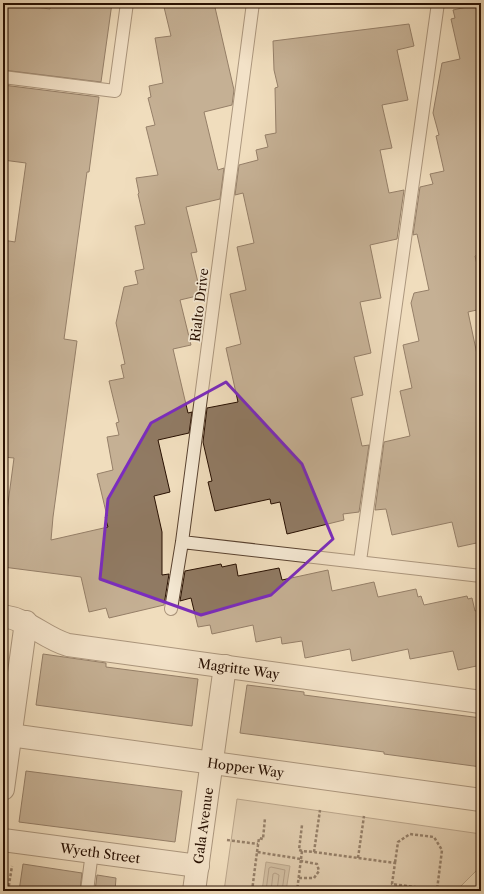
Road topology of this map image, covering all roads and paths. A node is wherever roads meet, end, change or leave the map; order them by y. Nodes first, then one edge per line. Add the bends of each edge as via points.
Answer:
1 (127, 3) edge
2 (253, 3) edge
3 (438, 3) edge
4 (3, 77) edge
5 (182, 542) junction
6 (360, 561) junction
7 (481, 576) edge
8 (171, 609) dead end
9 (3, 616) edge
10 (26, 622) junction
11 (225, 666) junction
12 (481, 702) edge
13 (10, 735) junction
14 (211, 762) junction
15 (3, 785) edge
16 (481, 800) edge
17 (320, 810) dead end
18 (364, 816) dead end
19 (265, 818) dead end
20 (302, 825) dead end
21 (3, 840) edge
22 (226, 840) dead end
23 (258, 844) junction
24 (302, 851) junction
25 (92, 852) junction
26 (257, 852) junction
27 (314, 852) junction
28 (358, 858) junction
29 (301, 860) junction
30 (13, 862) dead end
31 (395, 862) junction
32 (198, 866) junction
33 (299, 878) junction
34 (8, 891) edge
35 (87, 891) edge
36 (194, 891) edge
37 (252, 891) edge
38 (297, 891) edge

1 - 4 lane via 115,92
2 - 5 lane, Rialto Drive
3 - 6 lane
5 - 6 lane
5 - 8 lane, Rialto Drive
6 - 7 lane
9 - 10 street, Magritte Way
10 - 11 street, Magritte Way via 54,640 68,645
10 - 13 street
11 - 12 street, Magritte Way
11 - 14 street, Gala Avenue
13 - 14 street, Hopper Way
13 - 15 street
14 - 16 street, Hopper Way
14 - 32 street, Gala Avenue
17 - 27 path
18 - 28 path
19 - 23 path via 263,839 259,838
20 - 24 path via 299,850
21 - 25 street, Wyeth Street
22 - 23 path
23 - 26 path
24 - 27 path
24 - 29 path
25 - 32 street, Wyeth Street
25 - 35 lane
26 - 29 path
26 - 37 path
27 - 28 path
28 - 31 path
29 - 33 path
29 - 33 path via 317,864 319,871 314,878
30 - 34 path
31 - 31 path via 392,884 437,890 442,850 434,837 410,834 398,842
32 - 36 street, Gala Avenue
33 - 38 path

